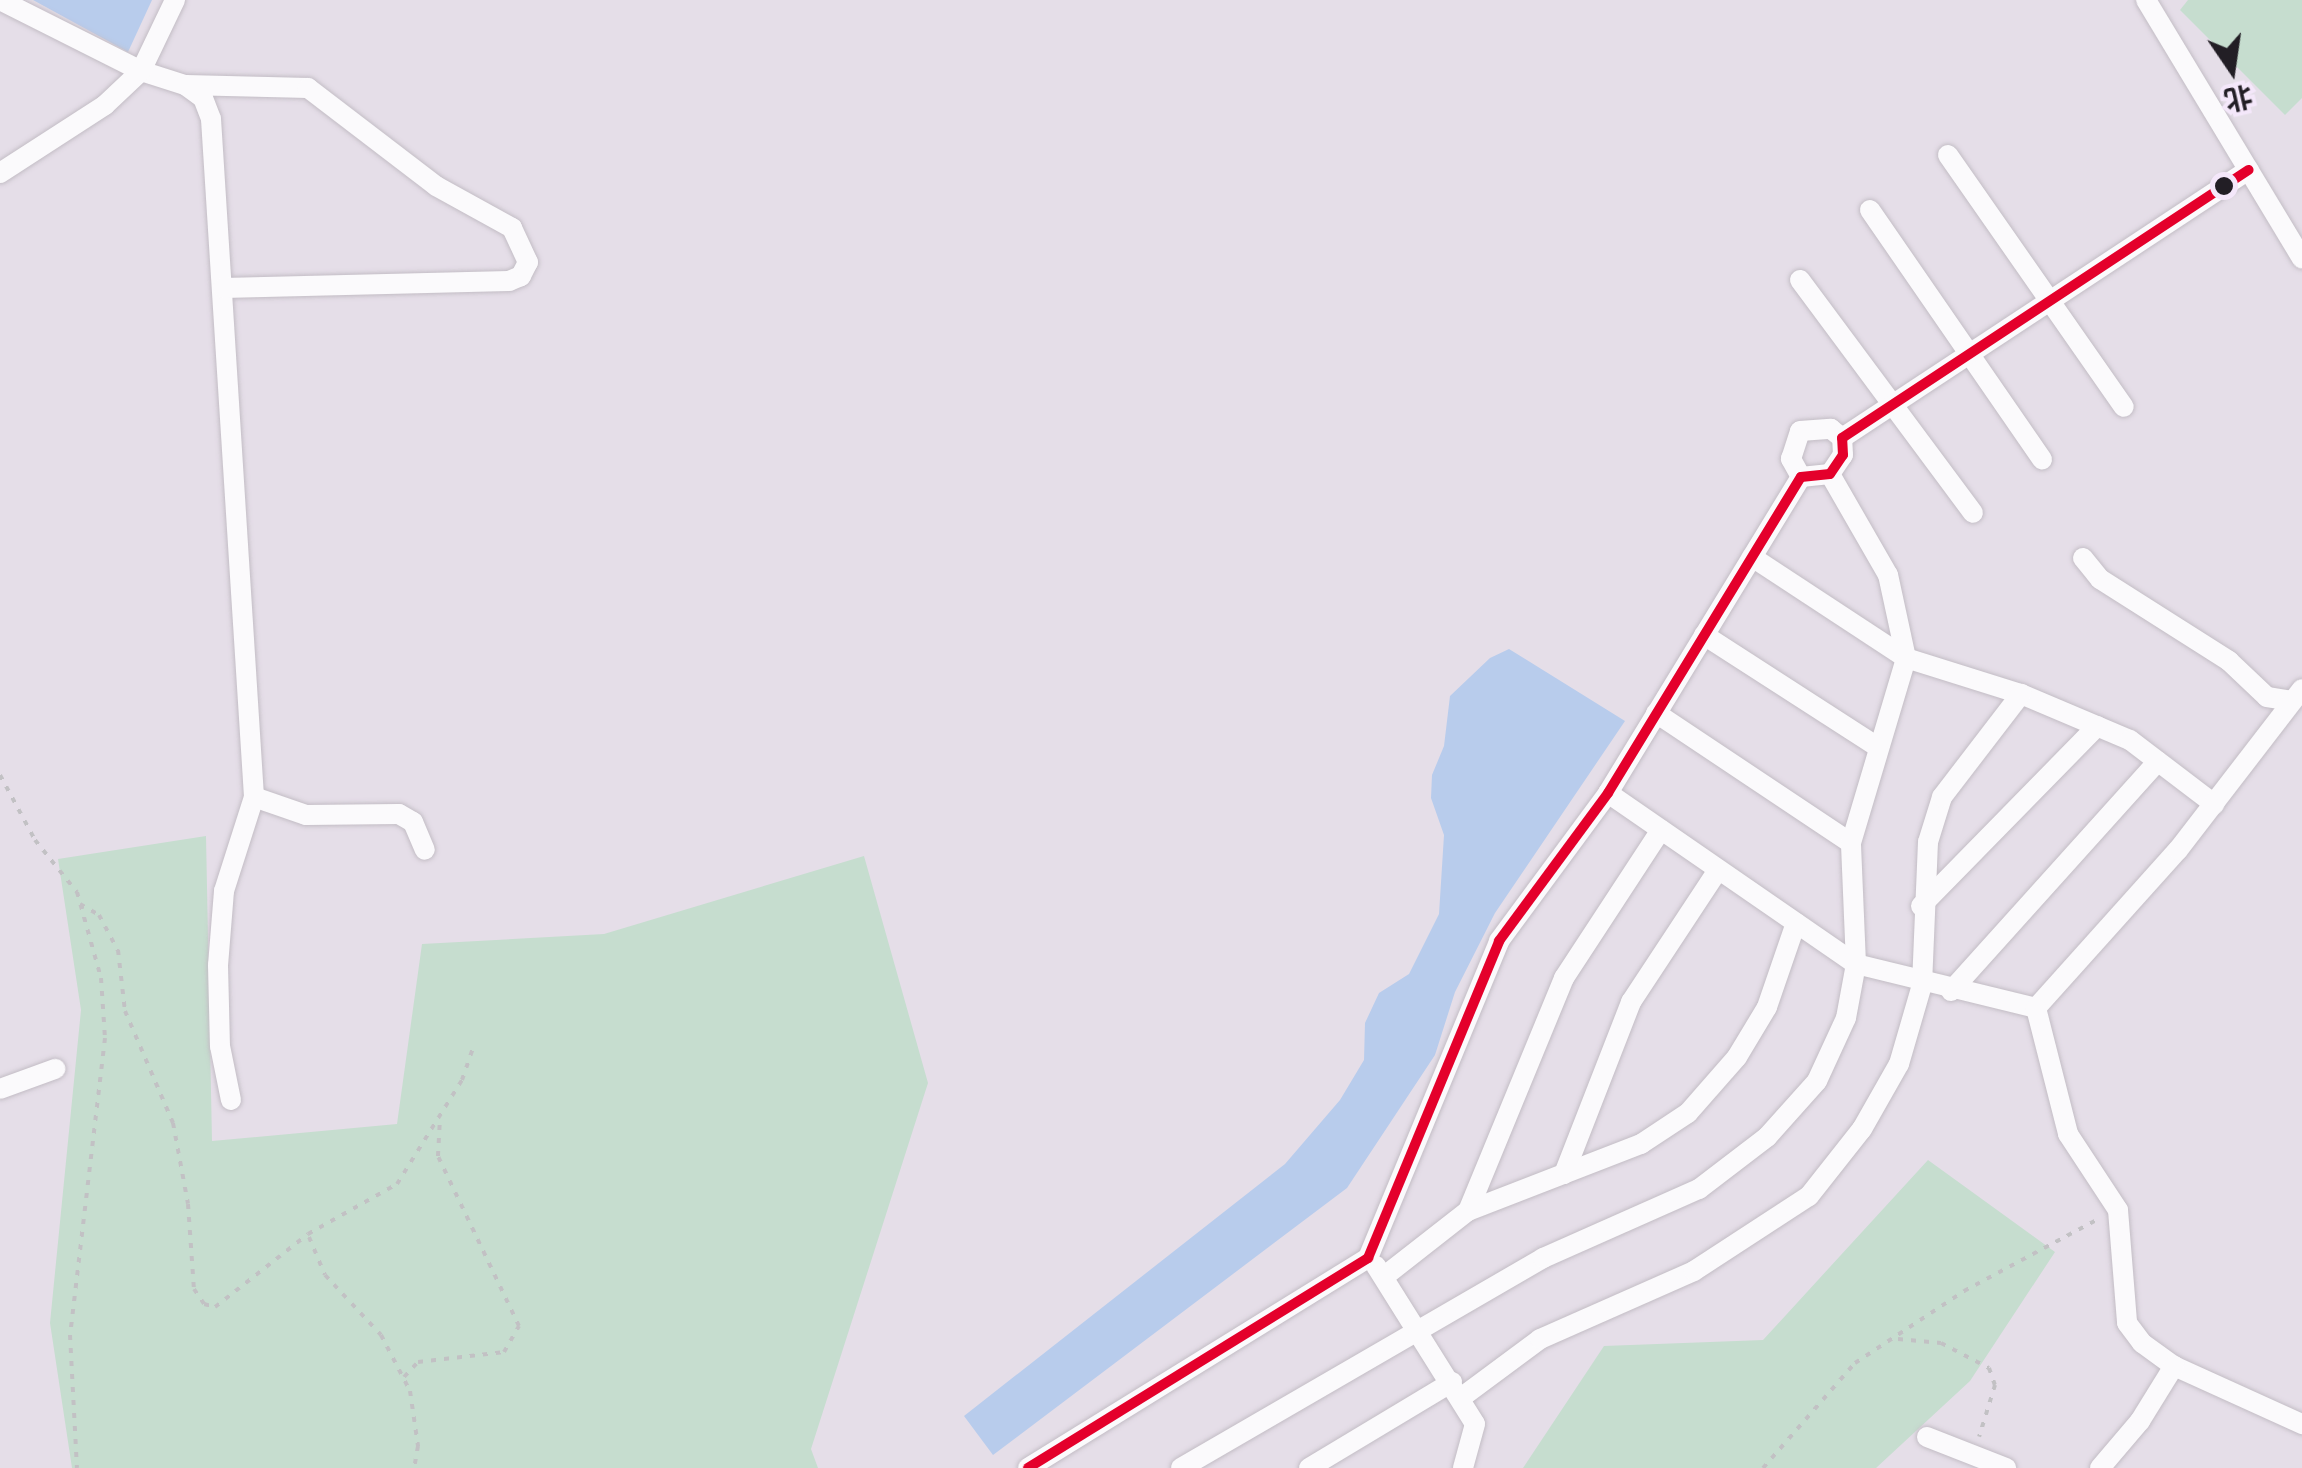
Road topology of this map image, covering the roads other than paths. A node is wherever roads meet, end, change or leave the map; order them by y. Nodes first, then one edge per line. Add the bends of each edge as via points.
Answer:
1 (0, 0) edge
2 (175, 0) edge
3 (2153, 3) edge
4 (141, 71) junction
5 (185, 85) junction
6 (1948, 155) dead end
7 (2249, 170) junction
8 (0, 174) edge
9 (1870, 210) dead end
10 (2302, 259) edge
11 (1800, 280) dead end
12 (224, 288) junction
13 (2050, 300) junction
14 (1966, 354) junction
15 (1893, 402) junction
16 (2124, 408) dead end
17 (1842, 438) junction
18 (2042, 459) dead end
19 (1830, 474) junction
20 (1802, 478) junction
21 (1973, 513) dead end
22 (1752, 557) junction
23 (2084, 558) dead end
24 (1704, 635) junction
25 (1906, 658) junction
26 (2021, 694) junction
27 (2297, 695) edge
28 (1656, 713) junction
29 (2097, 726) junction
30 (1876, 746) junction
31 (2158, 761) junction
32 (1608, 793) junction
33 (254, 797) junction
34 (2214, 804) junction
35 (1661, 830) junction
36 (1851, 844) junction
37 (425, 850) dead end
38 (1718, 870) junction
39 (1921, 906) junction
40 (1796, 923) junction
41 (1856, 964) junction
42 (1922, 985) junction
43 (1950, 991) junction
44 (2036, 1008) junction
45 (56, 1069) dead end
46 (0, 1089) edge
47 (231, 1100) dead end
48 (1564, 1174) junction
49 (1468, 1212) junction
50 (1368, 1258) junction
51 (1386, 1275) junction
52 (1420, 1331) junction
53 (2174, 1366) junction
54 (1457, 1390) junction
55 (2302, 1424) edge
56 (1926, 1437) dead end
57 (1028, 1468) edge
58 (1181, 1468) edge
59 (1309, 1468) edge
60 (1463, 1468) edge
61 (2006, 1468) edge
62 (2100, 1468) edge

1 - 4 street
2 - 4 street
3 - 7 street
4 - 5 street
4 - 8 street
5 - 12 street via 203,98 212,120
5 - 12 street via 308,88 436,186 512,228 528,262 509,281
6 - 13 street
7 - 10 street
7 - 13 street
9 - 14 street
11 - 15 street
12 - 33 street
13 - 14 street
13 - 16 street
14 - 15 street
14 - 18 street
15 - 17 street
15 - 21 street
17 - 19 street via 1843,455
17 - 20 street via 1831,429 1800,431 1791,459
19 - 20 street
19 - 25 street via 1888,575
20 - 22 street
22 - 24 street
22 - 25 street
23 - 27 street via 2100,579 2216,652 2267,697
24 - 28 street
24 - 30 street
25 - 26 street
25 - 30 street
26 - 29 street
26 - 39 street via 1942,796 1928,842
27 - 34 street
28 - 32 street
28 - 36 street
29 - 31 street
29 - 39 street
30 - 36 street
31 - 34 street
31 - 43 street
32 - 35 street
32 - 50 street via 1498,941
33 - 37 street via 306,815 399,814 413,822
33 - 47 street via 224,891 218,965 220,1046
34 - 44 street
35 - 38 street
35 - 49 street via 1564,978
36 - 41 street
38 - 40 street
38 - 48 street via 1631,1002
39 - 42 street
40 - 41 street
40 - 48 street via 1767,1006 1737,1058 1688,1114 1641,1144
41 - 42 street
41 - 52 street via 1846,1018 1817,1080 1768,1137 1699,1189 1542,1258
42 - 43 street
42 - 54 street via 1899,1064 1862,1129 1809,1196 1694,1271 1540,1339
43 - 44 street
44 - 53 street via 2068,1134 2118,1210 2128,1323 2142,1343
45 - 46 street
48 - 49 street
49 - 51 street
50 - 51 street
50 - 57 street
51 - 52 street
52 - 54 street
52 - 58 street
53 - 55 street
53 - 62 street
54 - 59 street
54 - 60 street via 1475,1424
56 - 61 street

